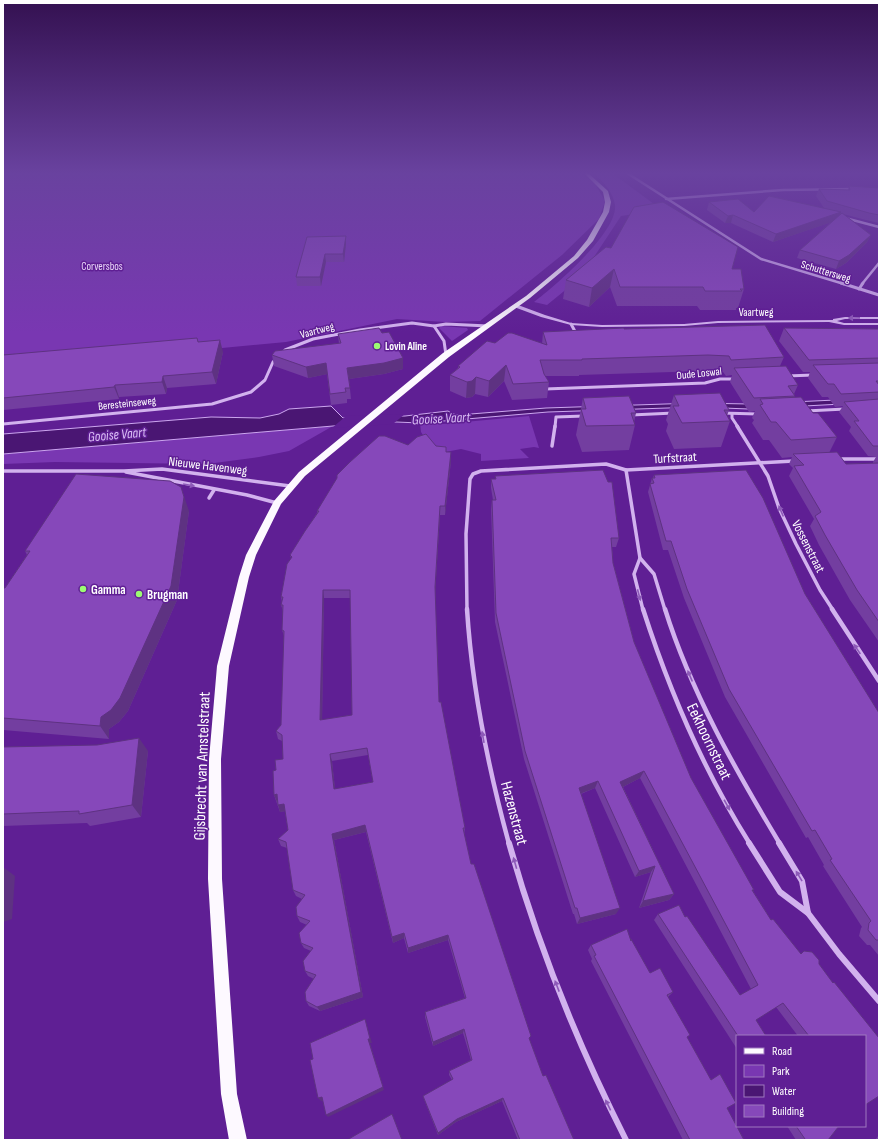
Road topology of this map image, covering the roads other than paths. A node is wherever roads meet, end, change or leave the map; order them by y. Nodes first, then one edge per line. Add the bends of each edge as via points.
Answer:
1 (598, 226) edge
2 (708, 226) edge
3 (879, 263) edge
4 (859, 289) junction
5 (879, 295) edge
6 (516, 306) junction
7 (879, 318) edge
8 (829, 321) junction
9 (571, 324) junction
10 (879, 324) edge
11 (434, 326) junction
12 (488, 326) junction
13 (585, 335) edge
14 (446, 355) junction
15 (816, 375) edge
16 (784, 376) edge
17 (736, 378) edge
18 (545, 389) edge
19 (251, 392) joint
20 (850, 409) edge
21 (717, 412) edge
22 (800, 412) edge
23 (679, 413) edge
24 (732, 414) junction
25 (761, 414) edge
26 (624, 415) edge
27 (586, 416) edge
28 (3, 424) edge
29 (552, 446) dead end
30 (835, 459) edge
31 (879, 459) edge
32 (797, 461) edge
33 (760, 463) junction
34 (626, 470) junction
35 (3, 471) edge
36 (124, 471) junction
37 (473, 474) joint
38 (290, 486) junction
39 (214, 490) junction
40 (209, 498) dead end
41 (277, 503) junction
42 (640, 558) junction
43 (879, 681) edge
44 (808, 913) junction
45 (879, 1002) edge
46 (238, 1140) edge
47 (626, 1140) edge

1 - 6 main road via 590,241 576,257
2 - 4 street, Schuttersweg via 761,259
3 - 4 street
4 - 5 street, Schuttersweg
6 - 9 street, Vaartweg
6 - 12 main road
7 -> 8 street, Vaartweg via 845,318
8 - 9 street, Vaartweg via 718,322 685,327
8 - 10 street, Vaartweg via 844,324
9 - 13 street, Vaartweg via 577,335
11 - 12 street, Vaartweg
11 - 14 street via 444,341
11 - 19 street, Vaartweg via 412,323 313,339 285,350 273,362 265,380
12 - 14 main road
14 - 38 main road, Gijsbrecht van Amstelstraat
15 - 16 street
17 - 18 street, Oude Loswal via 705,383
19 - 28 street, Beresteinseweg via 212,404
20 - 22 street
21 - 24 street
23 - 26 street
24 - 25 street
24 - 33 street, Vossenstraat
27 - 29 street via 556,417
30 - 31 street
32 - 33 street, Turfstraat
33 - 34 street, Turfstraat
43 -> 33 street, Vossenstraat via 807,566
34 - 37 street, Turfstraat via 606,464 481,471
34 - 42 street, Eekhoornstraat
35 - 36 street, Nieuwe Havenweg
36 - 38 street, Nieuwe Havenweg via 162,469
36 -> 39 street, Nieuwe Havenweg
47 -> 37 street, Hazenstraat via 581,1047 544,951 518,876 498,805 473,678 465,602 466,526 470,478
38 - 41 main road, Gijsbrecht van Amstelstraat
39 - 40 street
39 - 41 street, Nieuwe Havenweg
41 - 46 main road, Gijsbrecht van Amstelstraat via 251,555 244,577 223,666 216,738 215,878 229,1094
44 -> 42 street, Eekhoornstraat via 802,881 750,794 704,708 674,638 654,574
42 -> 44 street, Eekhoornstraat via 634,574 638,593 658,655 689,730 738,825 780,892
44 - 45 street, Eekhoornstraat

